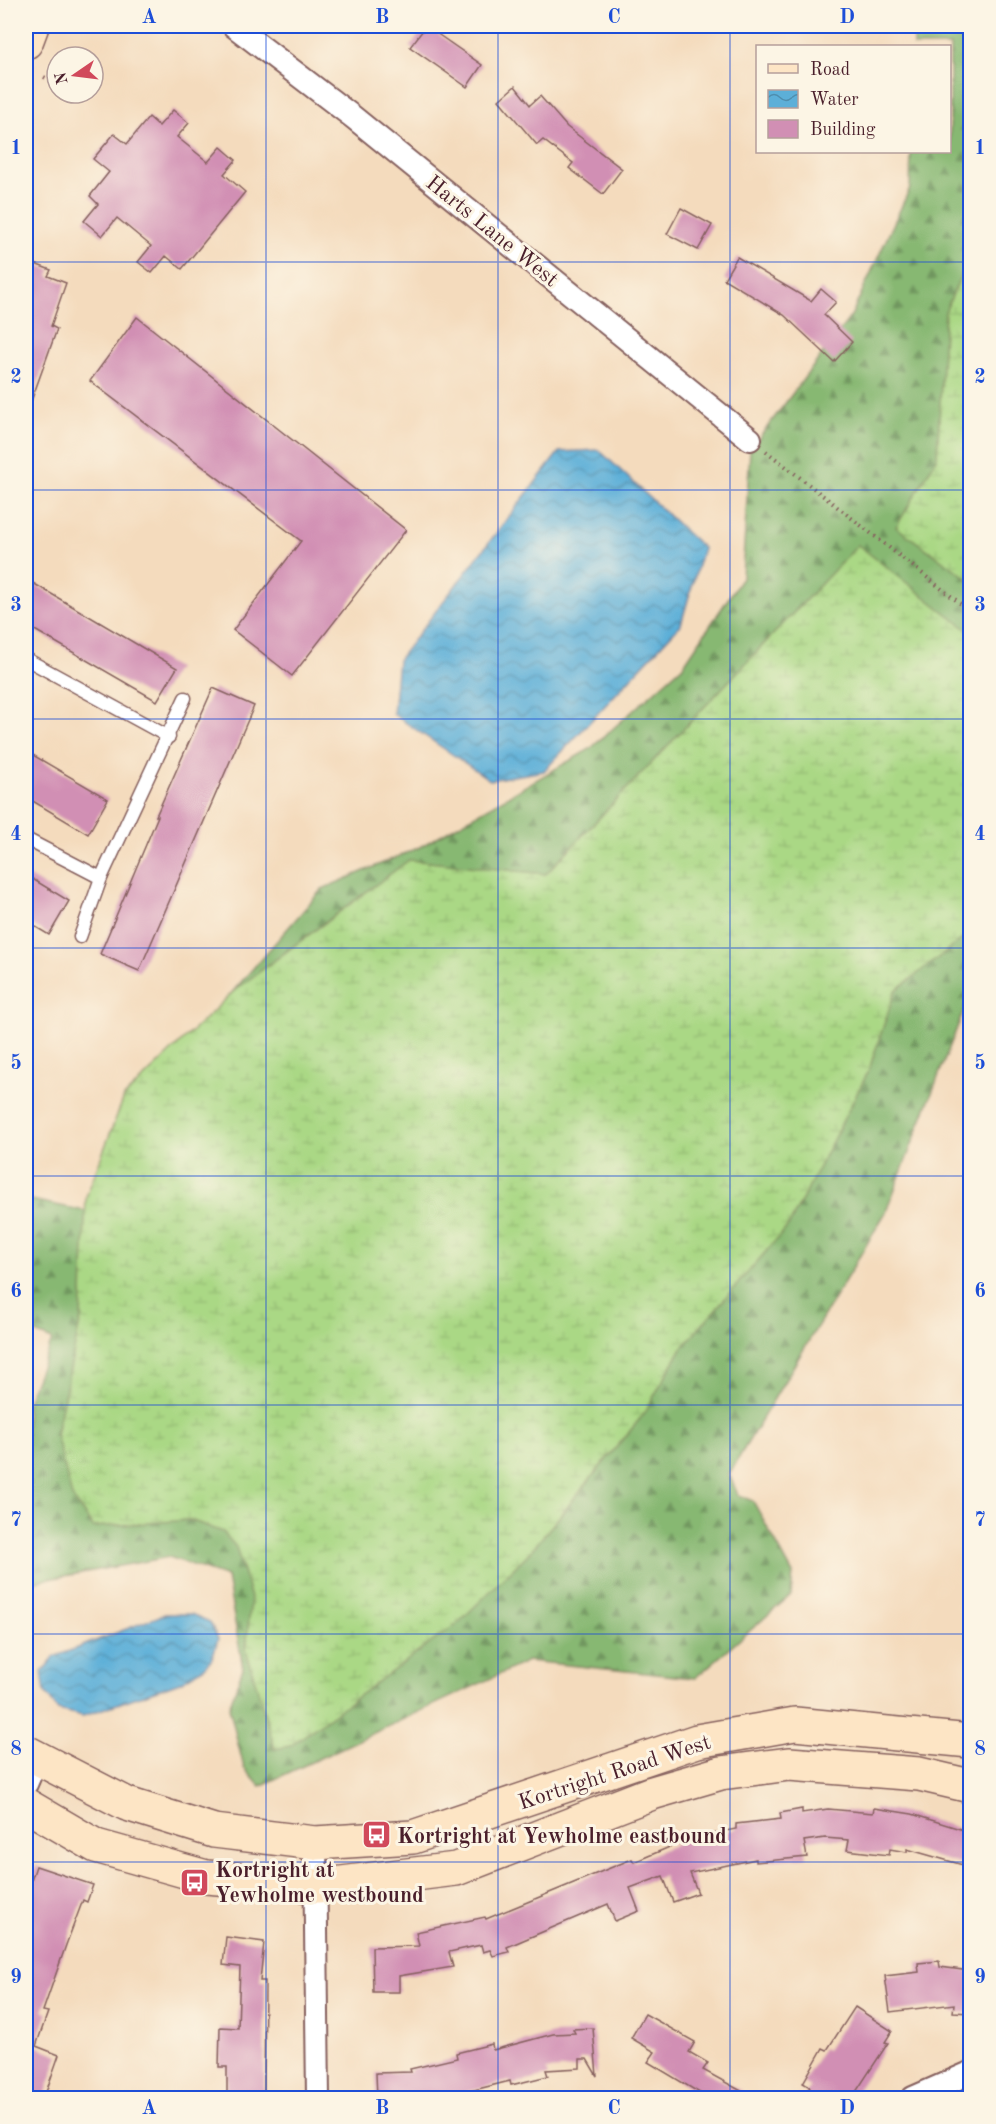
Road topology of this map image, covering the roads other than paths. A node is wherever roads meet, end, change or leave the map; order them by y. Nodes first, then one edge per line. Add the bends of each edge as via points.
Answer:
1 (32, 26) edge
2 (234, 26) edge
3 (26, 42) edge
4 (750, 439) road end
5 (26, 659) edge
6 (185, 698) dead end
7 (169, 737) junction
8 (26, 839) edge
9 (101, 878) junction
10 (80, 937) dead end
11 (970, 1741) edge
12 (29, 1765) edge
13 (970, 1786) edge
14 (26, 1805) edge
15 (315, 1843) junction
16 (317, 1886) junction
17 (970, 2073) edge
18 (318, 2098) edge
19 (913, 2098) edge

1 - 3 street
2 - 4 street, Harts Lane West via 353,117
5 - 7 lane
6 - 7 lane
7 - 9 lane
8 - 9 lane
9 - 10 lane
11 - 15 street, Kortright Road West via 795,1724 697,1741 413,1837
12 - 15 street, Kortright Road West via 214,1831
13 - 16 street, Kortright Road West via 919,1774 789,1764 721,1773 652,1793 456,1869
14 - 16 street, Kortright Road West via 96,1846 206,1877
15 - 16 street
16 - 18 street
17 - 19 street

